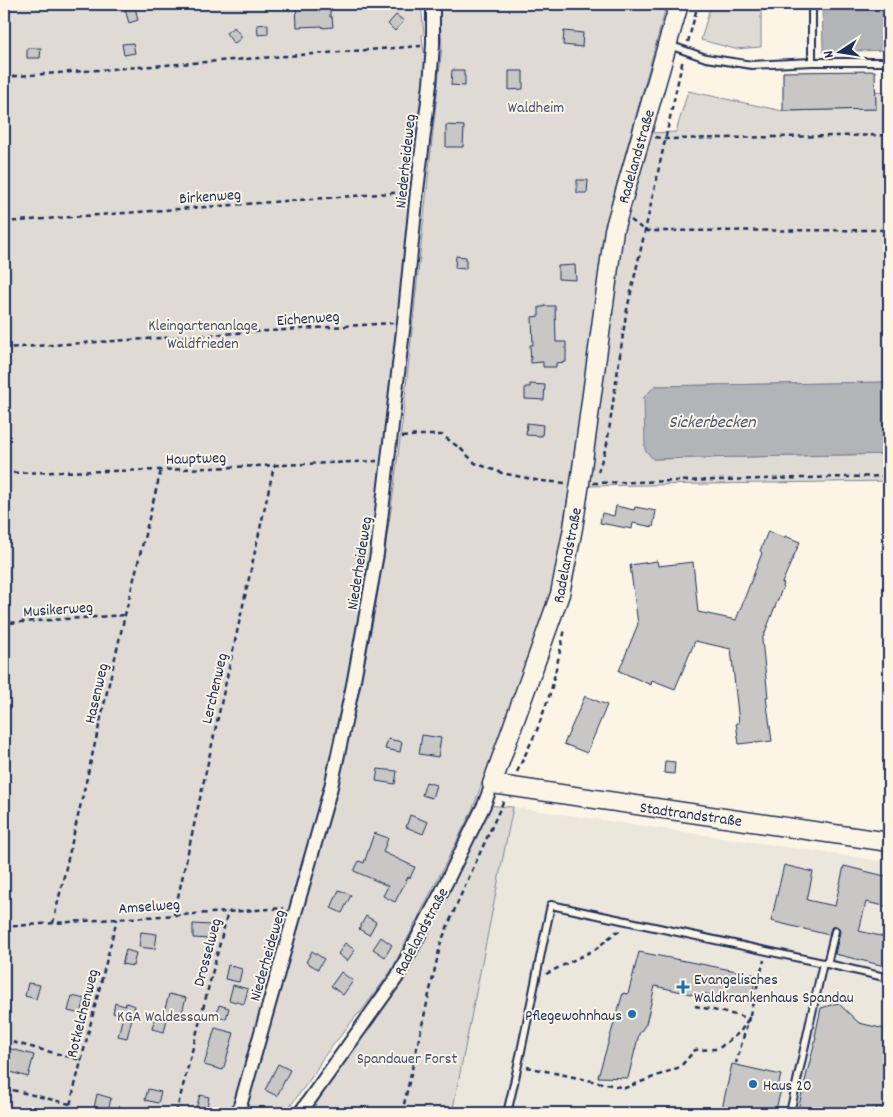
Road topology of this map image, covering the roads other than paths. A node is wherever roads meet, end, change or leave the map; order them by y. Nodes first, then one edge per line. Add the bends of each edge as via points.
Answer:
1 (433, 4) edge
2 (679, 4) edge
3 (812, 4) edge
4 (668, 44) junction
5 (812, 62) junction
6 (889, 62) edge
7 (492, 784) junction
8 (889, 842) edge
9 (835, 931) dead end
10 (825, 964) junction
11 (889, 978) edge
12 (238, 1113) edge
13 (300, 1113) edge
14 (507, 1113) edge
15 (790, 1113) edge

1 - 12 street, Niederheideweg via 430,84 377,554 331,787
2 - 4 street, Radelandstraße
3 - 5 lane
4 - 5 lane via 706,58 752,65
4 - 7 street, Radelandstraße via 614,230 580,483 560,594
5 - 6 lane
7 - 8 street, Stadtrandstraße
7 - 13 street, Radelandstraße via 397,977
9 - 10 lane
10 - 11 lane
10 - 14 lane via 551,905
10 - 15 lane

